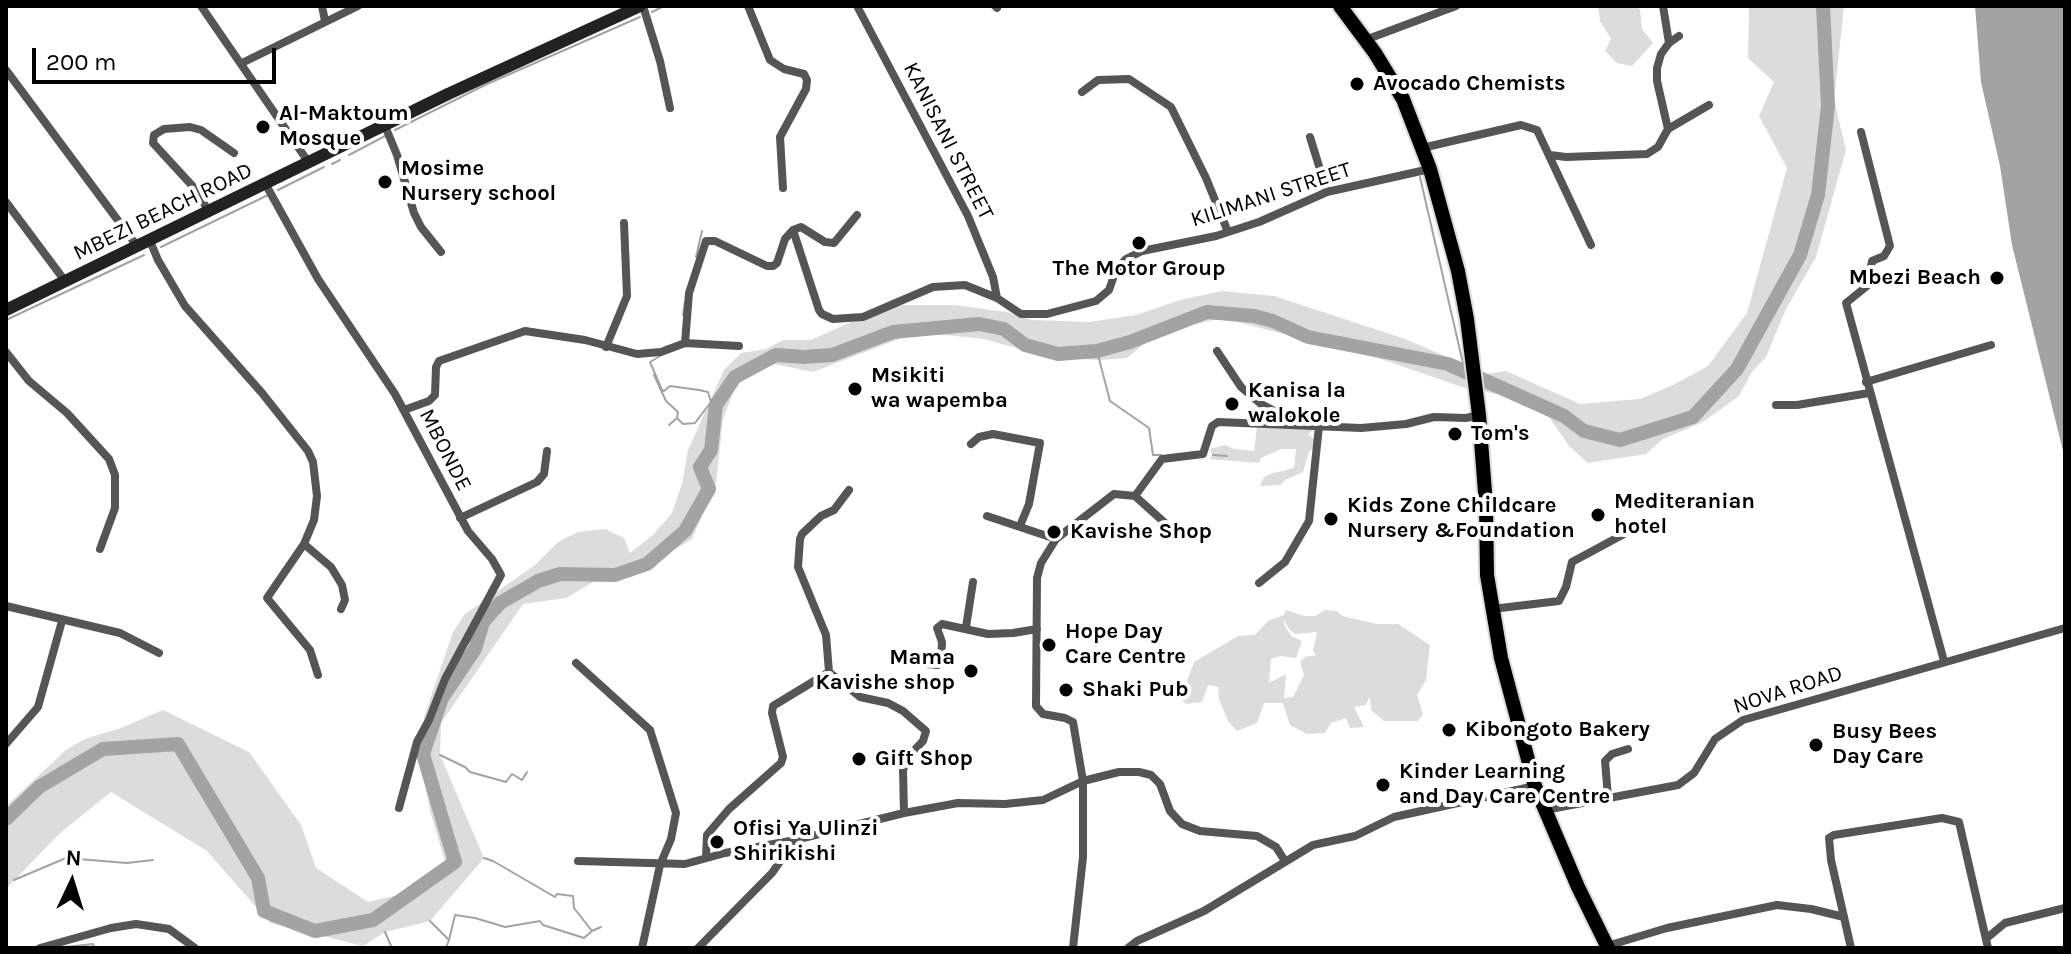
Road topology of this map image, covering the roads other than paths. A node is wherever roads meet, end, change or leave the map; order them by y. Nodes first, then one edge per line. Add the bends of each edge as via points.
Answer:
1 (201, 6) edge
2 (322, 6) edge
3 (358, 6) edge
4 (641, 6) edge
5 (748, 6) edge
6 (857, 6) edge
7 (1340, 6) edge
8 (1456, 6) edge
9 (1663, 6) edge
10 (325, 21) junction
11 (1679, 36) dead end
12 (1365, 40) junction
13 (1669, 43) junction
14 (242, 63) junction
15 (6, 70) edge
16 (1082, 92) dead end
17 (1709, 105) dead end
18 (670, 108) dead end
19 (385, 126) junction
20 (1668, 129) junction
21 (1861, 132) dead end
22 (1310, 137) dead end
23 (1422, 148) junction
24 (234, 153) dead end
25 (1550, 155) junction
26 (309, 163) junction
27 (1430, 169) junction
28 (266, 185) junction
29 (783, 188) dead end
30 (1327, 192) junction
31 (6, 202) edge
32 (208, 211) junction
33 (857, 215) dead end
34 (624, 223) dead end
35 (793, 230) junction
36 (1228, 232) junction
37 (150, 241) junction
38 (1591, 245) dead end
39 (137, 246) junction
40 (441, 252) dead end
41 (65, 281) junction
42 (997, 298) junction
43 (7, 308) edge
44 (685, 343) junction
45 (1991, 345) dead end
46 (739, 346) dead end
47 (606, 347) junction
48 (1217, 351) dead end
49 (6, 352) edge
50 (1866, 382) junction
51 (1869, 393) junction
52 (1776, 405) dead end
53 (404, 410) junction
54 (1479, 415) junction
55 (1298, 423) junction
56 (1319, 426) junction
57 (971, 444) dead end
58 (547, 451) dead end
59 (849, 490) dead end
60 (1135, 496) junction
61 (987, 516) dead end
62 (460, 518) junction
63 (1165, 523) dead end
64 (1020, 526) junction
65 (1624, 534) dead end
66 (1056, 539) junction
67 (304, 544) junction
68 (100, 549) dead end
69 (973, 582) dead end
70 (1259, 583) dead end
71 (6, 606) edge
72 (341, 609) dead end
73 (1491, 609) junction
74 (62, 621) junction
75 (966, 627) junction
76 (2065, 628) edge
77 (1037, 629) junction
78 (159, 653) dead end
79 (1944, 661) junction
80 (576, 663) dead end
81 (926, 664) dead end
82 (829, 672) junction
83 (318, 675) dead end
84 (6, 744) edge
85 (1628, 749) dead end
86 (1083, 781) junction
87 (1535, 786) junction
88 (1608, 797) junction
89 (399, 808) dead end
90 (1544, 810) junction
91 (904, 813) junction
92 (795, 840) junction
93 (706, 858) junction
94 (578, 861) dead end
95 (1285, 861) junction
96 (660, 865) junction
97 (2065, 908) edge
98 (1844, 917) junction
99 (1988, 943) edge
100 (1608, 947) edge
101 (40, 948) edge
102 (195, 948) edge
103 (642, 948) edge
104 (698, 948) edge
105 (1073, 948) edge
106 (1128, 948) edge
107 (1851, 948) edge

1 - 14 street
2 - 10 street
3 - 10 street
4 - 18 street
4 - 19 main road, MBEZI BEACH ROAD
5 - 29 street via 770,60 807,80 780,137
6 - 42 street, KANISANI STREET via 973,227
7 - 12 main road
8 - 12 street
9 - 13 street
10 - 14 street
11 - 13 street
12 - 23 main road via 1403,99
13 - 20 street via 1661,54 1657,81
14 - 26 street
15 - 39 street
16 - 36 street via 1098,80 1129,79 1171,107
17 - 20 street
19 - 26 main road, MBEZI BEACH ROAD
19 - 40 street via 414,213
20 - 25 street via 1647,154
21 - 50 street via 1890,246 1872,261 1867,286 1846,303
22 - 30 street
23 - 25 street via 1521,125 1537,130
23 - 27 main road
24 - 32 street via 190,127 154,135 153,143 198,192
25 - 38 street
26 - 28 main road, MBEZI BEACH ROAD
27 - 30 street, KILIMANI STREET
27 - 54 main road via 1458,271
28 - 32 main road, MBEZI BEACH ROAD
28 - 53 street, MBONDE via 318,279
30 - 36 street, KILIMANI STREET
31 - 41 street
32 - 37 main road, MBEZI BEACH ROAD
33 - 35 street via 836,242 801,227
34 - 47 street via 627,296
35 - 42 street, KILIMANI STREET via 819,310 833,319 863,317 933,287 965,285
35 - 44 street via 773,266 715,241 703,243 689,293
36 - 42 street, KILIMANI STREET via 1126,259 1109,290 1080,307 1021,314
37 - 39 main road, MBEZI BEACH ROAD
37 - 67 street via 185,306 308,451 317,496
39 - 41 main road, MBEZI BEACH ROAD
41 - 43 main road, MBEZI BEACH ROAD
44 - 46 street
44 - 47 street via 652,354
45 - 50 street
47 - 53 street via 519,333 439,361 435,395
48 - 55 street via 1241,387
49 - 68 street via 109,459 115,475 115,508
50 - 51 street
51 - 52 street
51 - 79 street
53 - 62 street, MBONDE
54 - 56 street via 1361,428
54 - 73 main road
55 - 56 street
55 - 60 street via 1214,423 1203,454 1162,459
56 - 70 street via 1309,521 1285,562
57 - 64 street via 993,434 1040,443
58 - 62 street via 544,474 537,482
59 - 82 street via 800,539 798,567 826,635
60 - 63 street
60 - 66 street via 1114,494
61 - 64 street
62 - 89 street, MBONDE via 501,575 411,755
64 - 66 street
65 - 73 street via 1572,562 1559,601
66 - 77 street via 1037,578
67 - 72 street via 331,567 342,585
67 - 83 street via 267,600 310,650
69 - 75 street
71 - 74 street
73 - 87 main road
74 - 78 street via 120,633
74 - 84 street via 38,707
75 - 77 street via 988,634
75 - 81 street via 937,628 941,662
76 - 79 street, NOVA ROAD
77 - 86 street via 1036,706 1043,714 1073,722
79 - 88 street, NOVA ROAD via 1743,720 1715,739 1687,780
80 - 96 street via 650,730 676,813
82 - 91 street via 854,694 888,703 926,731 903,770
82 - 93 street via 773,706 781,763 707,835
85 - 88 street via 1605,761
86 - 91 street via 1043,800 958,803
86 - 95 street via 1119,772 1151,775 1182,824 1200,831 1257,836 1276,847
86 - 105 street via 1083,857
87 - 90 main road
87 - 95 street via 1394,817 1355,836 1313,845
88 - 90 street, NOVA ROAD
90 - 100 main road
91 - 92 street
92 - 93 street
92 - 104 street via 772,873
93 - 96 street
94 - 96 street
95 - 106 street via 1204,911
96 - 103 street
97 - 99 street via 2005,923
98 - 99 street via 1829,838 1950,819 1962,830
98 - 100 street via 1777,905 1667,928
98 - 107 street
101 - 102 street via 136,924 169,929

